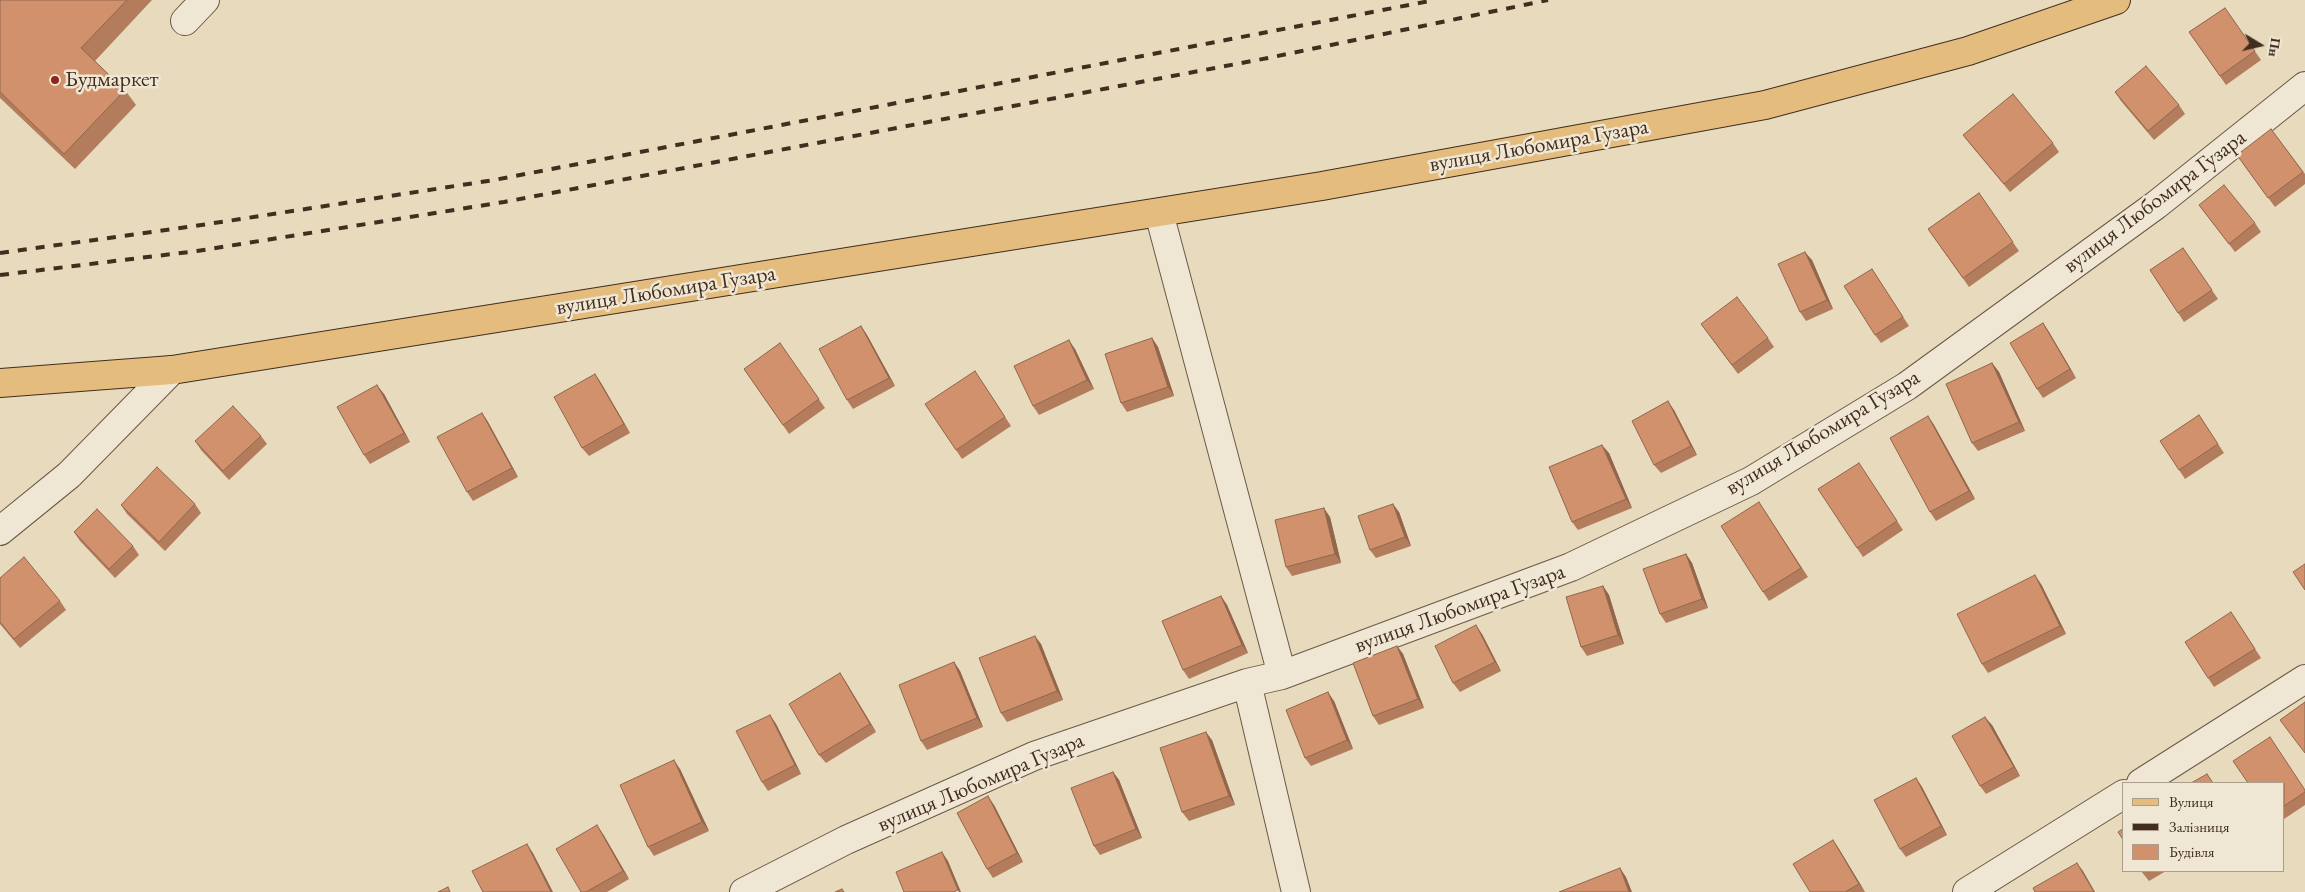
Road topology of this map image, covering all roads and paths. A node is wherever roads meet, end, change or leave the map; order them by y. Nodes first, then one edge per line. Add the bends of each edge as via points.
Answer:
1 (205, 0) edge
2 (2116, 0) edge
3 (185, 21) dead end
4 (2305, 86) edge
5 (1159, 213) junction
6 (172, 370) junction
7 (0, 383) edge
8 (0, 532) edge
9 (1282, 675) junction
10 (2305, 679) edge
11 (1247, 683) junction
12 (2142, 782) edge
13 (2122, 795) edge
14 (744, 892) edge
15 (1296, 892) edge
16 (1967, 892) edge

1 - 3 street
2 - 5 main road, вулиця Любомира Гузара via 1968,51 1765,105
4 - 9 street, вулиця Любомира Гузара via 2156,204 1907,386 1751,481 1571,567
5 - 6 main road, вулиця Любомира Гузара
5 - 9 street
6 - 7 main road, вулиця Любомира Гузара
6 - 8 street via 68,475
9 - 11 street, вулиця Любомира Гузара
10 - 12 street
11 - 14 street, вулиця Любомира Гузара via 1034,756 846,840
11 - 15 street
13 - 16 street

